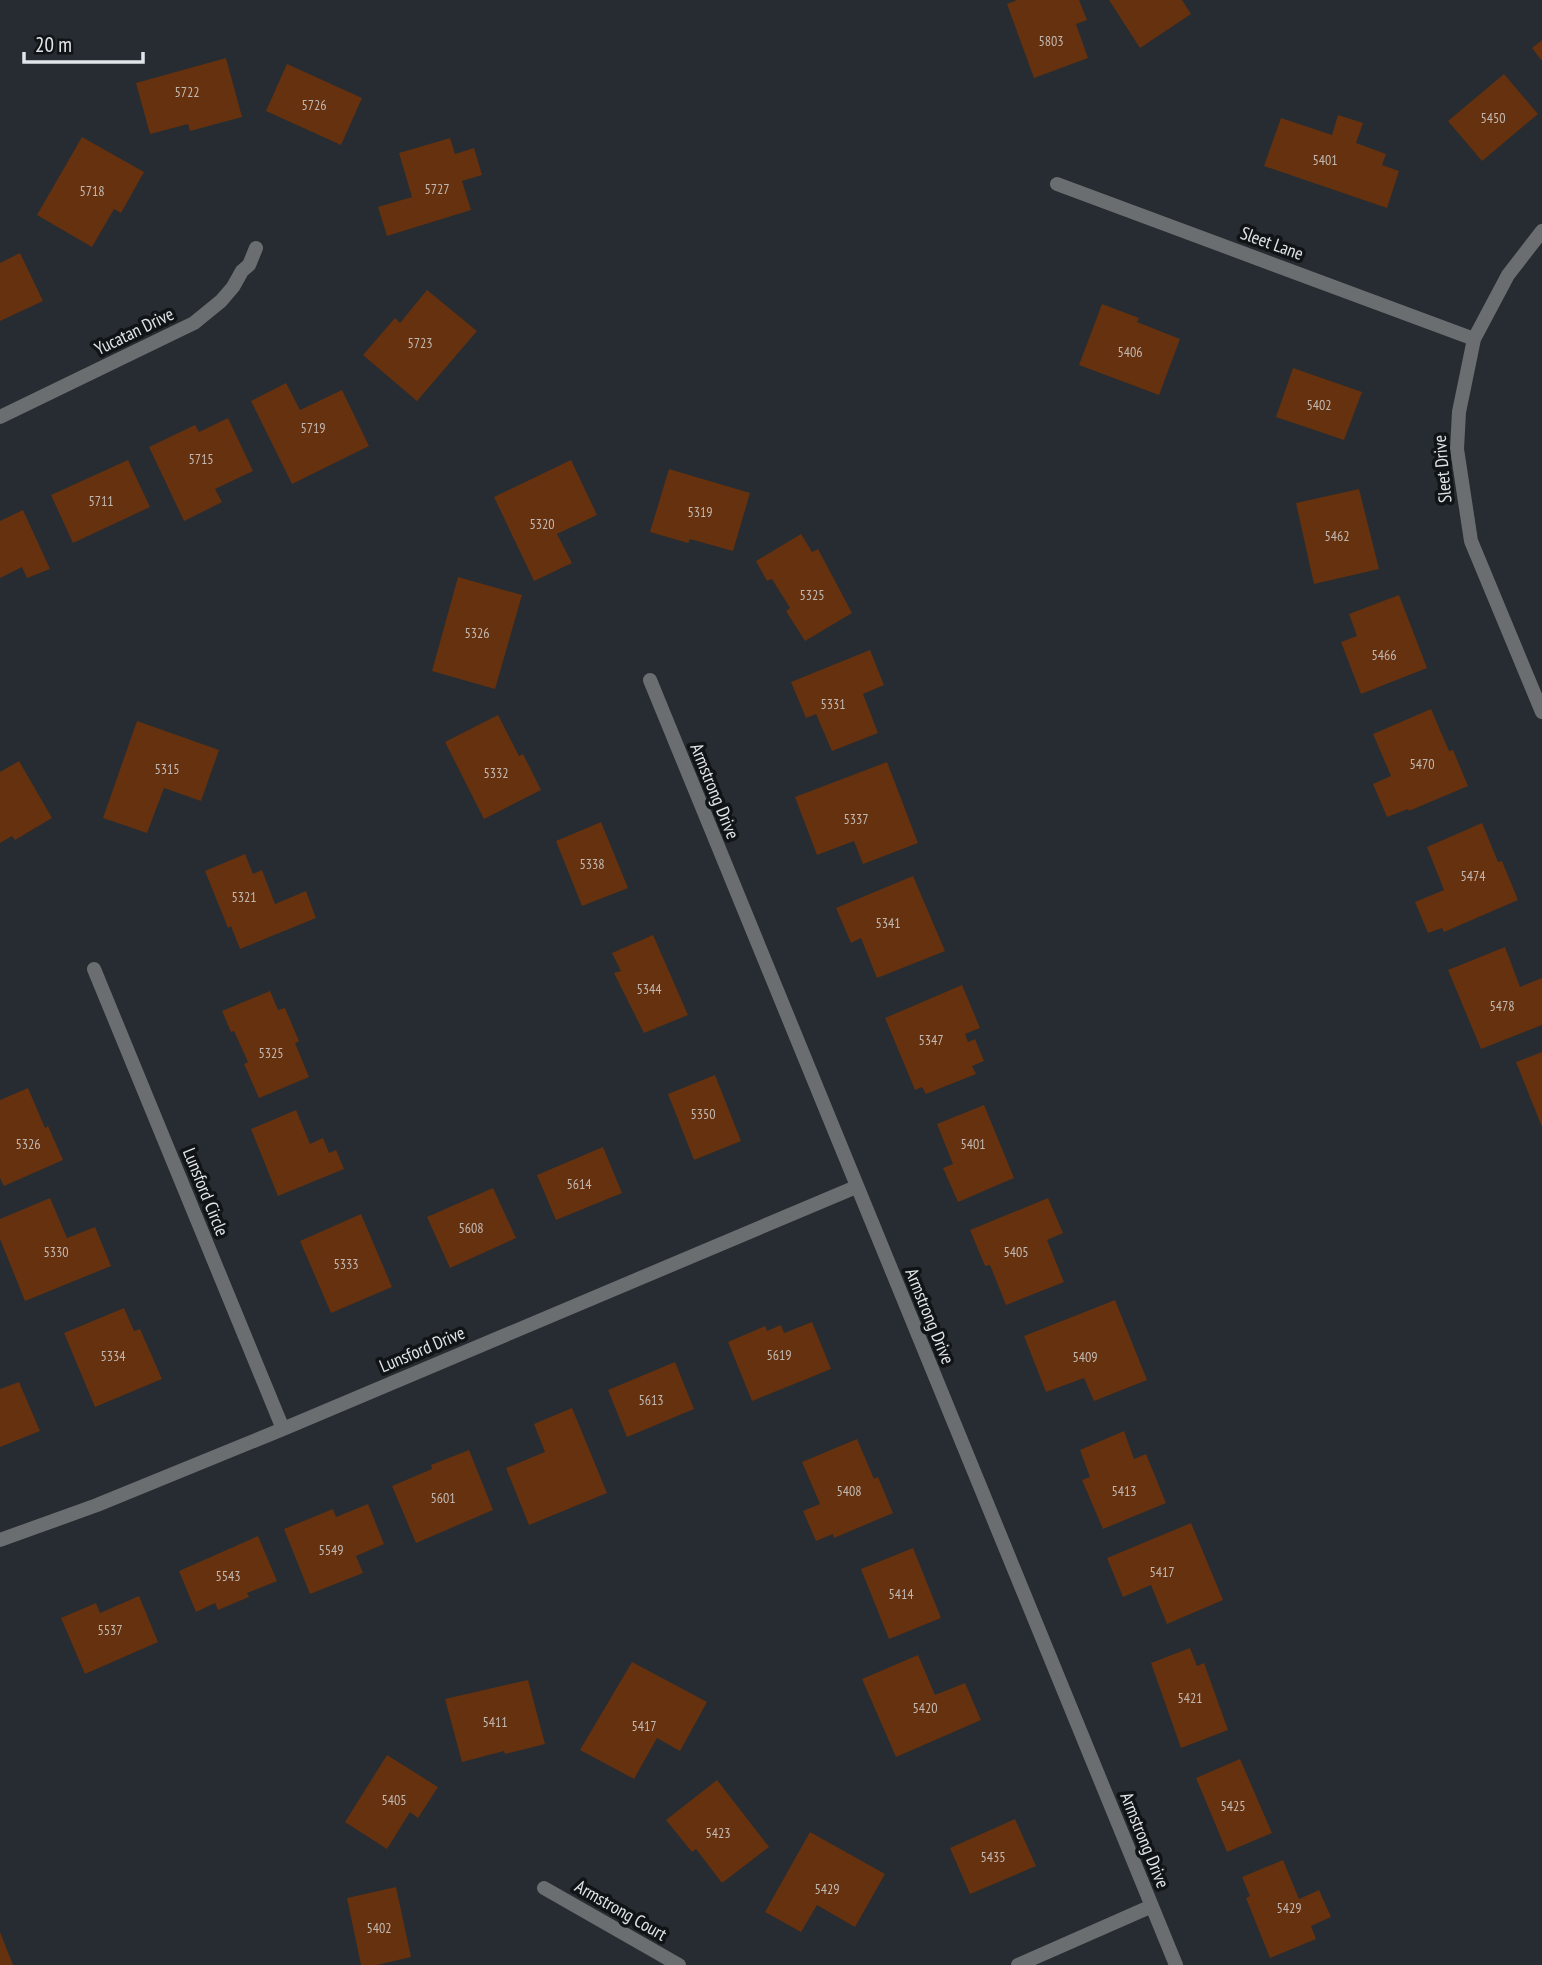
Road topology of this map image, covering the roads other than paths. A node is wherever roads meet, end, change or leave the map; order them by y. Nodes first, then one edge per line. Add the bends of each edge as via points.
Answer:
1 (1057, 184) dead end
2 (1542, 231) edge
3 (256, 248) dead end
4 (1474, 339) junction
5 (0, 417) edge
6 (650, 681) dead end
7 (1542, 712) edge
8 (94, 969) dead end
9 (856, 1187) junction
10 (283, 1429) junction
11 (0, 1541) edge
12 (544, 1888) dead end
13 (1152, 1906) junction
14 (679, 1965) edge
15 (1018, 1965) edge
16 (1176, 1965) edge

1 - 4 street, Sleet Lane
2 - 4 street, Sleet Drive via 1508,275
3 - 5 street, Yucatan Drive via 233,287 194,323
4 - 7 street, Sleet Drive via 1459,412 1457,449 1464,506 1477,559
6 - 9 street, Armstrong Drive
8 - 10 street, Lunsford Circle
9 - 10 street, Lunsford Drive
9 - 13 street, Armstrong Drive
10 - 11 street, Lunsford Drive
12 - 14 street, Armstrong Court
13 - 15 street
13 - 16 street, Armstrong Drive

